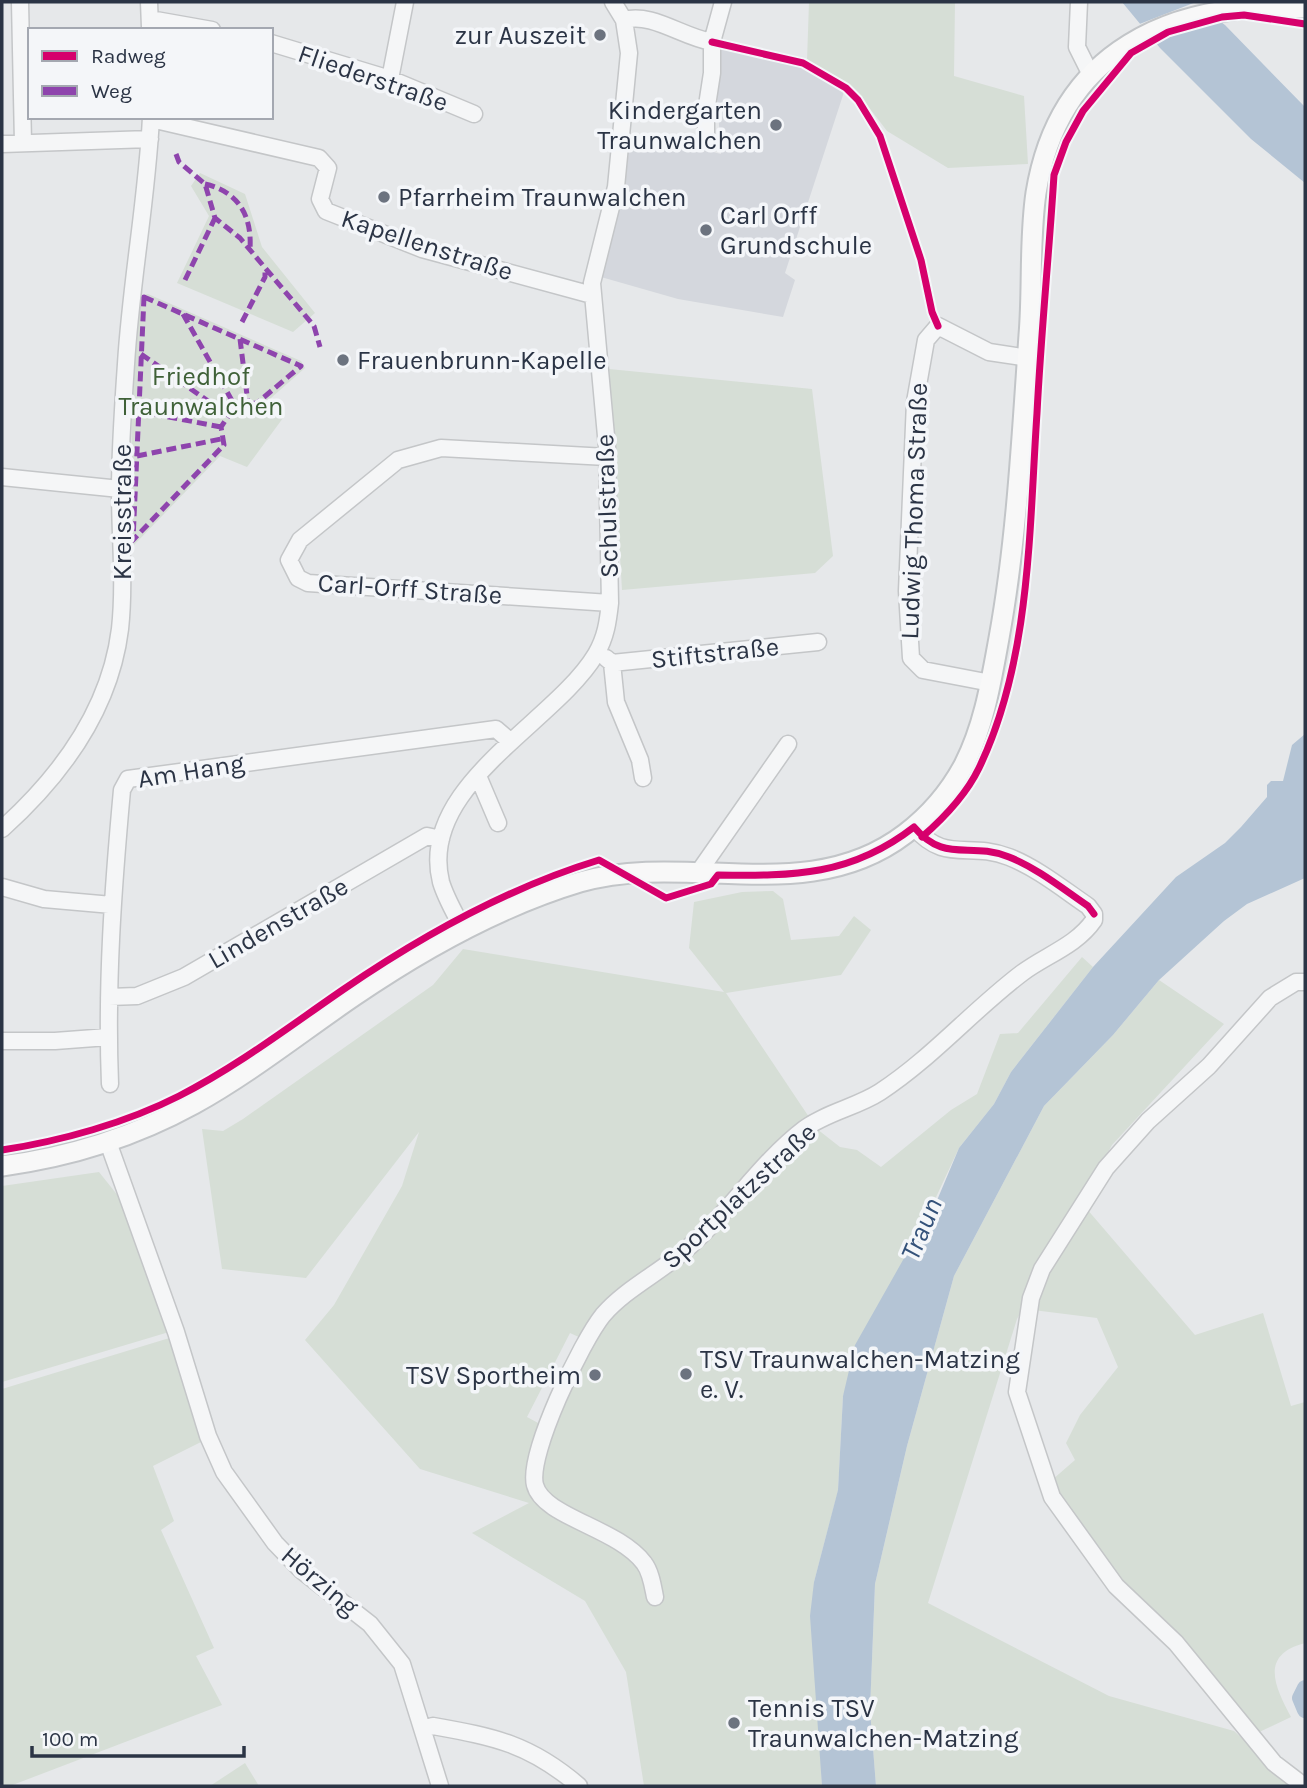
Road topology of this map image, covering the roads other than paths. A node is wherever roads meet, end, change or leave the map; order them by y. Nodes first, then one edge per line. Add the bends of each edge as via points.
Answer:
1 (20, 2) edge
2 (149, 2) edge
3 (405, 2) edge
4 (613, 2) edge
5 (723, 2) edge
6 (1079, 2) edge
7 (1241, 4) edge
8 (1305, 8) edge
9 (624, 20) junction
10 (150, 24) edge
11 (191, 28) edge
12 (712, 42) junction
13 (273, 44) edge
14 (1091, 75) junction
15 (390, 79) junction
16 (474, 114) dead end
17 (151, 119) edge
18 (155, 119) edge
19 (706, 137) dead end
20 (150, 139) junction
21 (23, 143) junction
22 (2, 144) edge
23 (592, 295) junction
24 (1028, 358) junction
25 (607, 457) junction
26 (2, 477) edge
27 (120, 489) junction
28 (610, 603) junction
29 (818, 642) dead end
30 (598, 651) junction
31 (612, 663) junction
32 (991, 683) junction
33 (512, 742) junction
34 (788, 744) dead end
35 (478, 776) junction
36 (643, 778) dead end
37 (5, 819) edge
38 (498, 823) dead end
39 (914, 827) junction
40 (441, 839) junction
41 (698, 873) junction
42 (2, 887) edge
43 (112, 905) junction
44 (464, 931) junction
45 (1305, 982) edge
46 (109, 997) junction
47 (108, 1037) junction
48 (2, 1041) edge
49 (110, 1084) dead end
50 (108, 1142) junction
51 (2, 1166) edge
52 (656, 1598) dead end
53 (423, 1729) junction
54 (440, 1786) edge
55 (579, 1786) edge
56 (1304, 1786) edge

1 - 21 street
2 - 10 street
3 - 15 street
4 - 9 street
5 - 12 street
6 - 14 street via 1077,47
7 - 8 main road
7 - 14 main road via 1164,24 1118,51
9 - 12 street via 642,17
9 - 23 street, Schulstraße via 629,53 619,164 593,272
10 - 11 street
12 - 19 street
13 - 15 street, Fliederstraße
14 - 24 main road via 1058,124 1037,189
15 - 16 street, Fliederstraße
17 - 20 street, Kreisstraße
18 - 23 street, Kapellenstraße via 320,159 328,168 320,199 326,211 422,248
20 - 21 street
20 - 27 street, Kreisstraße via 130,294
21 - 22 street
23 - 25 street, Schulstraße
24 - 32 main road via 1016,512
24 - 32 street, Ludwig Thoma Straße via 989,352 938,326 926,340 915,402 909,648 923,670
25 - 28 street, Schulstraße
25 - 28 street, Carl-Orff Straße via 441,448 422,451 398,460 300,540 289,560 294,573 307,583
26 - 27 street
27 - 37 street, Kreisstraße via 122,602 108,678 69,758
28 - 30 street, Schulstraße
29 - 31 street, Stiftstraße
30 - 31 street
30 - 33 street, Schulstraße
31 - 36 street via 616,702
32 - 39 main road via 962,768 940,802
33 - 35 street, Schulstraße
33 - 43 street, Am Hang via 496,729 128,779 121,790
34 - 41 street
35 - 38 street
35 - 40 street, Schulstraße via 450,815
39 - 41 main road via 866,857 830,869 778,875
39 - 52 street, Sportplatzstraße via 936,847 992,851 1013,858 1088,906 1094,920 1057,954 1023,972 878,1093 803,1130 690,1247 612,1306 597,1324 548,1422 536,1461 535,1485 549,1506 633,1550 646,1565
40 - 44 street, Schulstraße via 442,883
40 - 46 street, Lindenstraße via 428,836 184,977 137,996
41 - 44 main road via 639,873 585,881
42 - 43 street via 44,899
43 - 46 street, Am Hang
44 - 50 main road via 358,993 229,1084
45 - 56 street via 1296,982 1270,998 1106,1168 1042,1269 1031,1298 1017,1392 1052,1497 1108,1575 1176,1643 1274,1763
46 - 47 street, Am Hang
47 - 48 street
47 - 49 street, Am Hang
50 - 51 main road
50 - 53 street, Hörzing via 208,1436 238,1495 301,1570 370,1624 402,1664
53 - 54 street, Hörzing
53 - 55 street via 433,1726 511,1742

